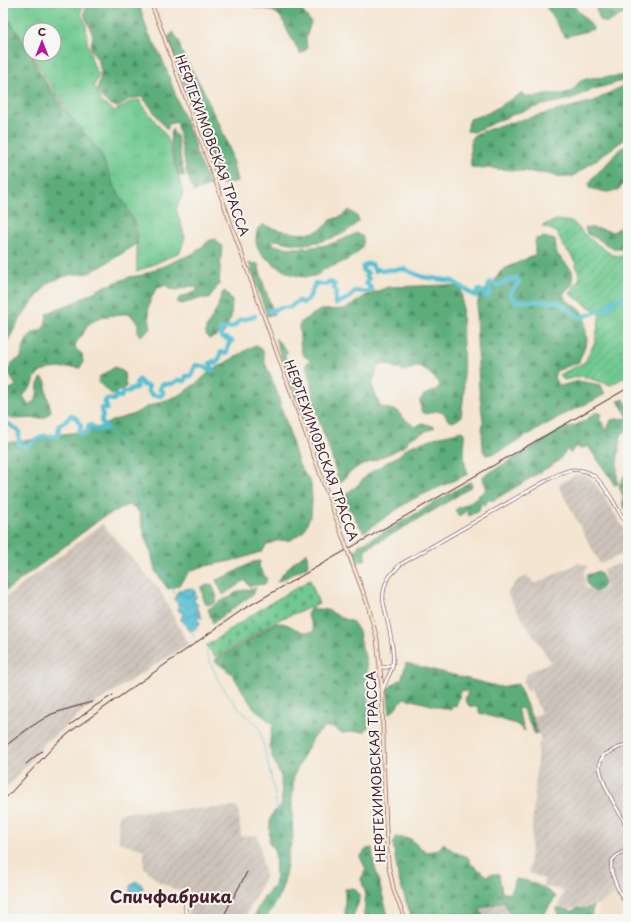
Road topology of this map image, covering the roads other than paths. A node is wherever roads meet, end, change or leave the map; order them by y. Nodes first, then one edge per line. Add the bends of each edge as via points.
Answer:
1 (151, 3) edge
2 (628, 527) edge
3 (393, 663) junction
4 (380, 668) junction
5 (382, 693) junction
6 (628, 743) edge
7 (628, 828) edge
8 (628, 850) edge
9 (185, 898) dead end
10 (628, 908) edge
11 (186, 919) edge
12 (405, 919) edge

1 - 4 main road, НЕФТЕХИМОВСКАЯ ТРАССА, bridge via 368,605 377,639
2 - 3 street via 601,482 591,474 572,470 551,478 401,564 387,579 383,591
3 - 4 street via 387,668
3 - 5 street
4 - 5 main road, НЕФТЕХИМОВСКАЯ ТРАССА
5 - 12 main road, НЕФТЕХИМОВСКАЯ ТРАССА via 387,851 394,891
6 - 7 street via 604,755 600,766 610,796
8 - 10 street via 612,860 611,867
9 - 11 street

